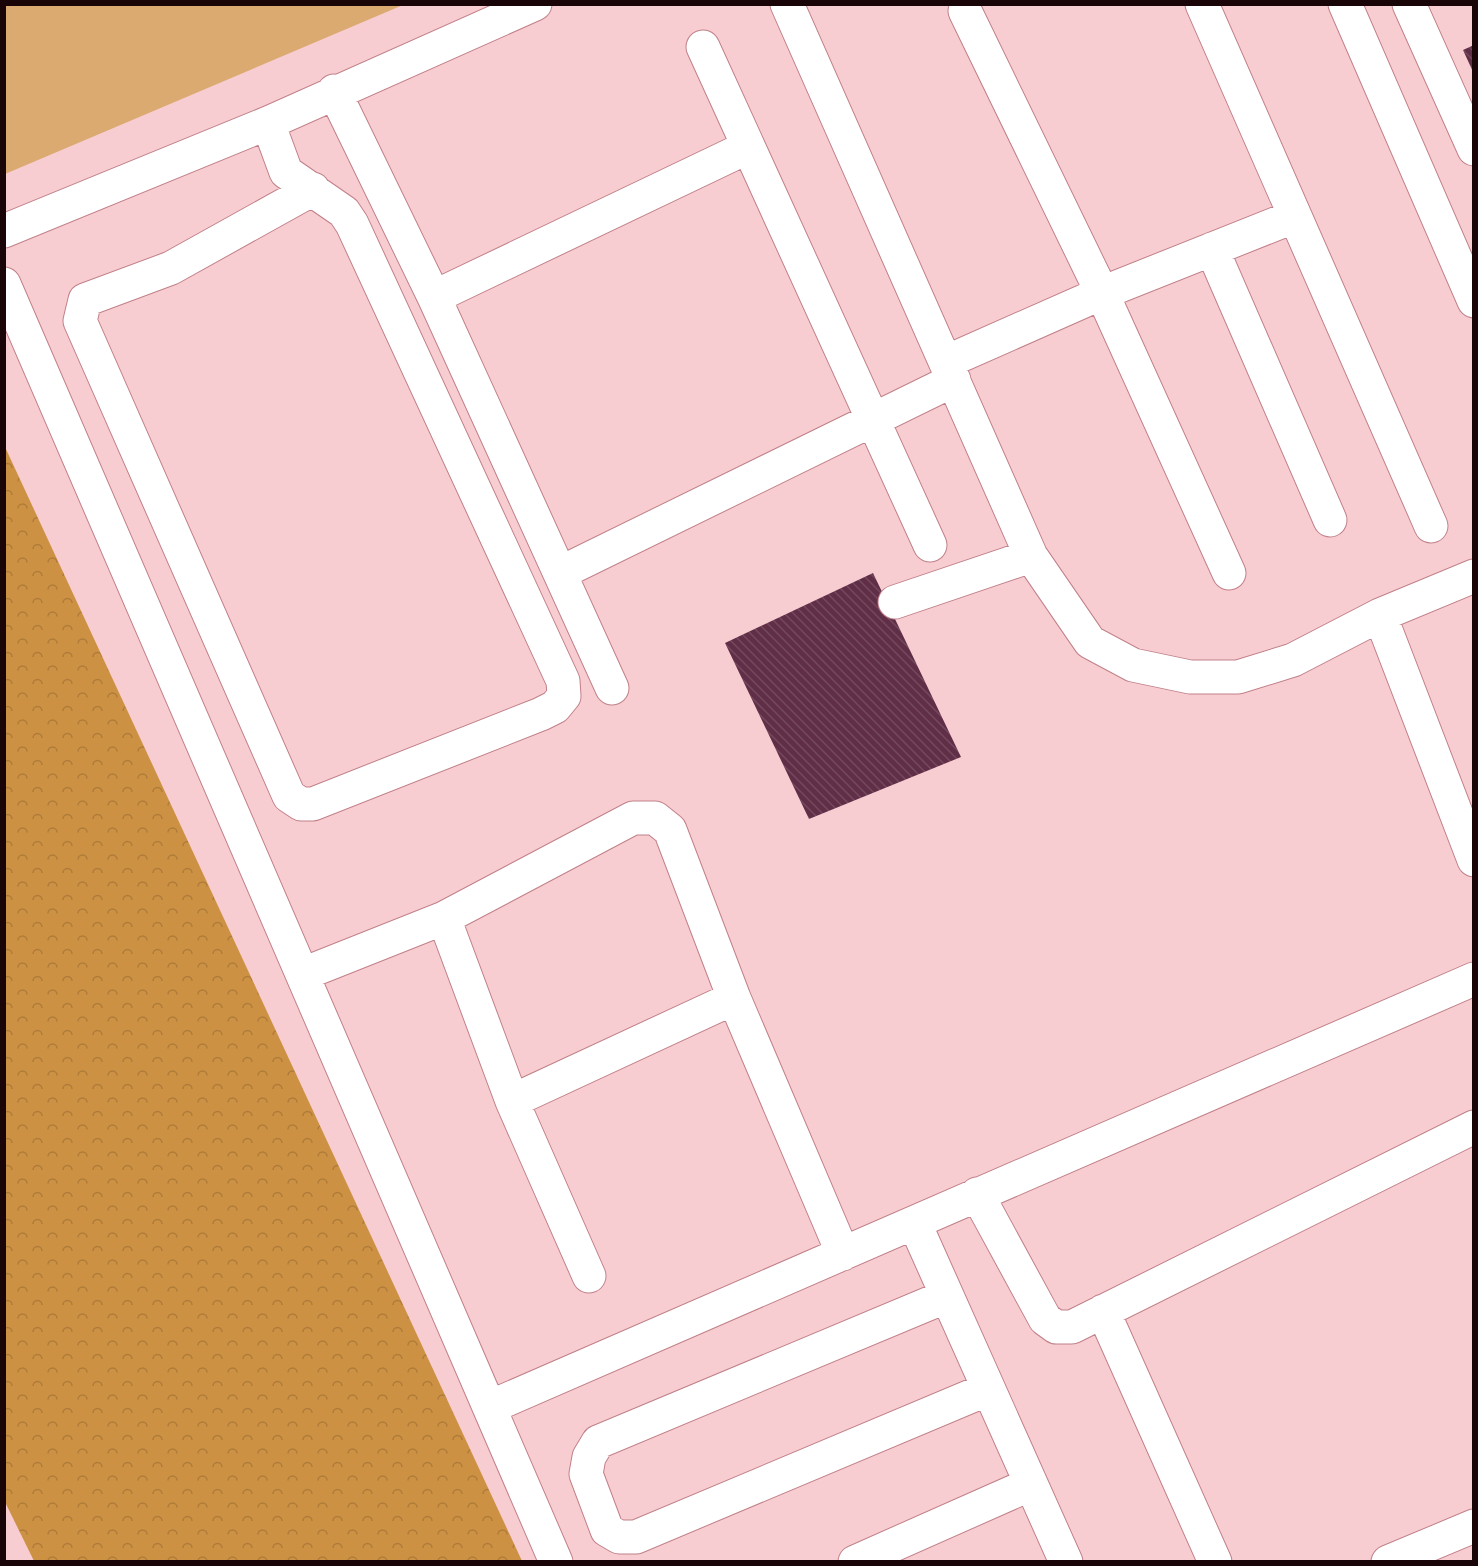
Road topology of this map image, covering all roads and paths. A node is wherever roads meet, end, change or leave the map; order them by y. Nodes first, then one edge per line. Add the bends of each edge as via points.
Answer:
1 (535, 4) edge
2 (787, 4) edge
3 (1202, 4) edge
4 (1345, 4) edge
5 (1409, 4) edge
6 (965, 11) dead end
7 (703, 47) dead end
8 (334, 92) junction
9 (268, 123) junction
10 (748, 147) junction
11 (1473, 147) edge
12 (313, 189) junction
13 (1293, 217) junction
14 (4, 231) edge
15 (1212, 249) junction
16 (4, 284) edge
17 (1102, 292) junction
18 (434, 297) junction
19 (1473, 301) edge
20 (950, 371) junction
21 (873, 422) junction
22 (1330, 520) dead end
23 (1431, 526) dead end
24 (930, 545) dead end
25 (1031, 556) junction
26 (560, 573) junction
27 (1229, 573) dead end
28 (1473, 576) edge
29 (895, 602) dead end
30 (1380, 615) junction
31 (612, 688) dead end
32 (1473, 860) edge
33 (444, 918) junction
34 (303, 974) junction
35 (1473, 979) edge
36 (734, 998) junction
37 (512, 1101) junction
38 (1473, 1127) edge
39 (977, 1194) junction
40 (915, 1224) junction
41 (843, 1254) junction
42 (589, 1276) dead end
43 (947, 1296) junction
44 (1103, 1311) junction
45 (988, 1389) junction
46 (490, 1407) junction
47 (1031, 1484) junction
48 (1473, 1526) edge
49 (556, 1562) edge
50 (855, 1562) edge
51 (1066, 1562) edge
52 (1215, 1562) edge
53 (1388, 1562) edge

1 - 8 street
2 - 20 street
3 - 13 street
4 - 19 street
5 - 11 street
6 - 17 street
7 - 10 street
8 - 9 street
8 - 18 street
9 - 12 street via 286,172
9 - 14 street
10 - 18 street
10 - 21 street
12 - 12 street via 344,212 352,224 563,681 564,696 555,707 541,714 314,804 301,804 289,796 80,321 86,300 171,268
13 - 15 street
13 - 23 street
15 - 17 street
15 - 22 street
16 - 34 street
17 - 20 street
17 - 27 street
18 - 26 street
20 - 21 street
20 - 25 street
21 - 24 street
21 - 26 street
25 - 29 street
25 - 30 street via 1090,642 1133,665 1190,677 1238,677 1293,660
26 - 31 street
28 - 30 street
30 - 32 street
33 - 34 street
33 - 36 street via 633,818 655,818 670,830
33 - 37 street
34 - 46 street
35 - 39 street
36 - 37 street
36 - 41 street
37 - 42 street
38 - 44 street
39 - 40 street
39 - 44 street via 1045,1319 1056,1327 1072,1327
40 - 41 street
40 - 43 street
41 - 46 street
43 - 45 street
43 - 45 street via 598,1442 589,1457 586,1474 607,1530 619,1537 636,1537
44 - 52 street
45 - 47 street
46 - 49 street
47 - 50 street
47 - 51 street
48 - 53 street

